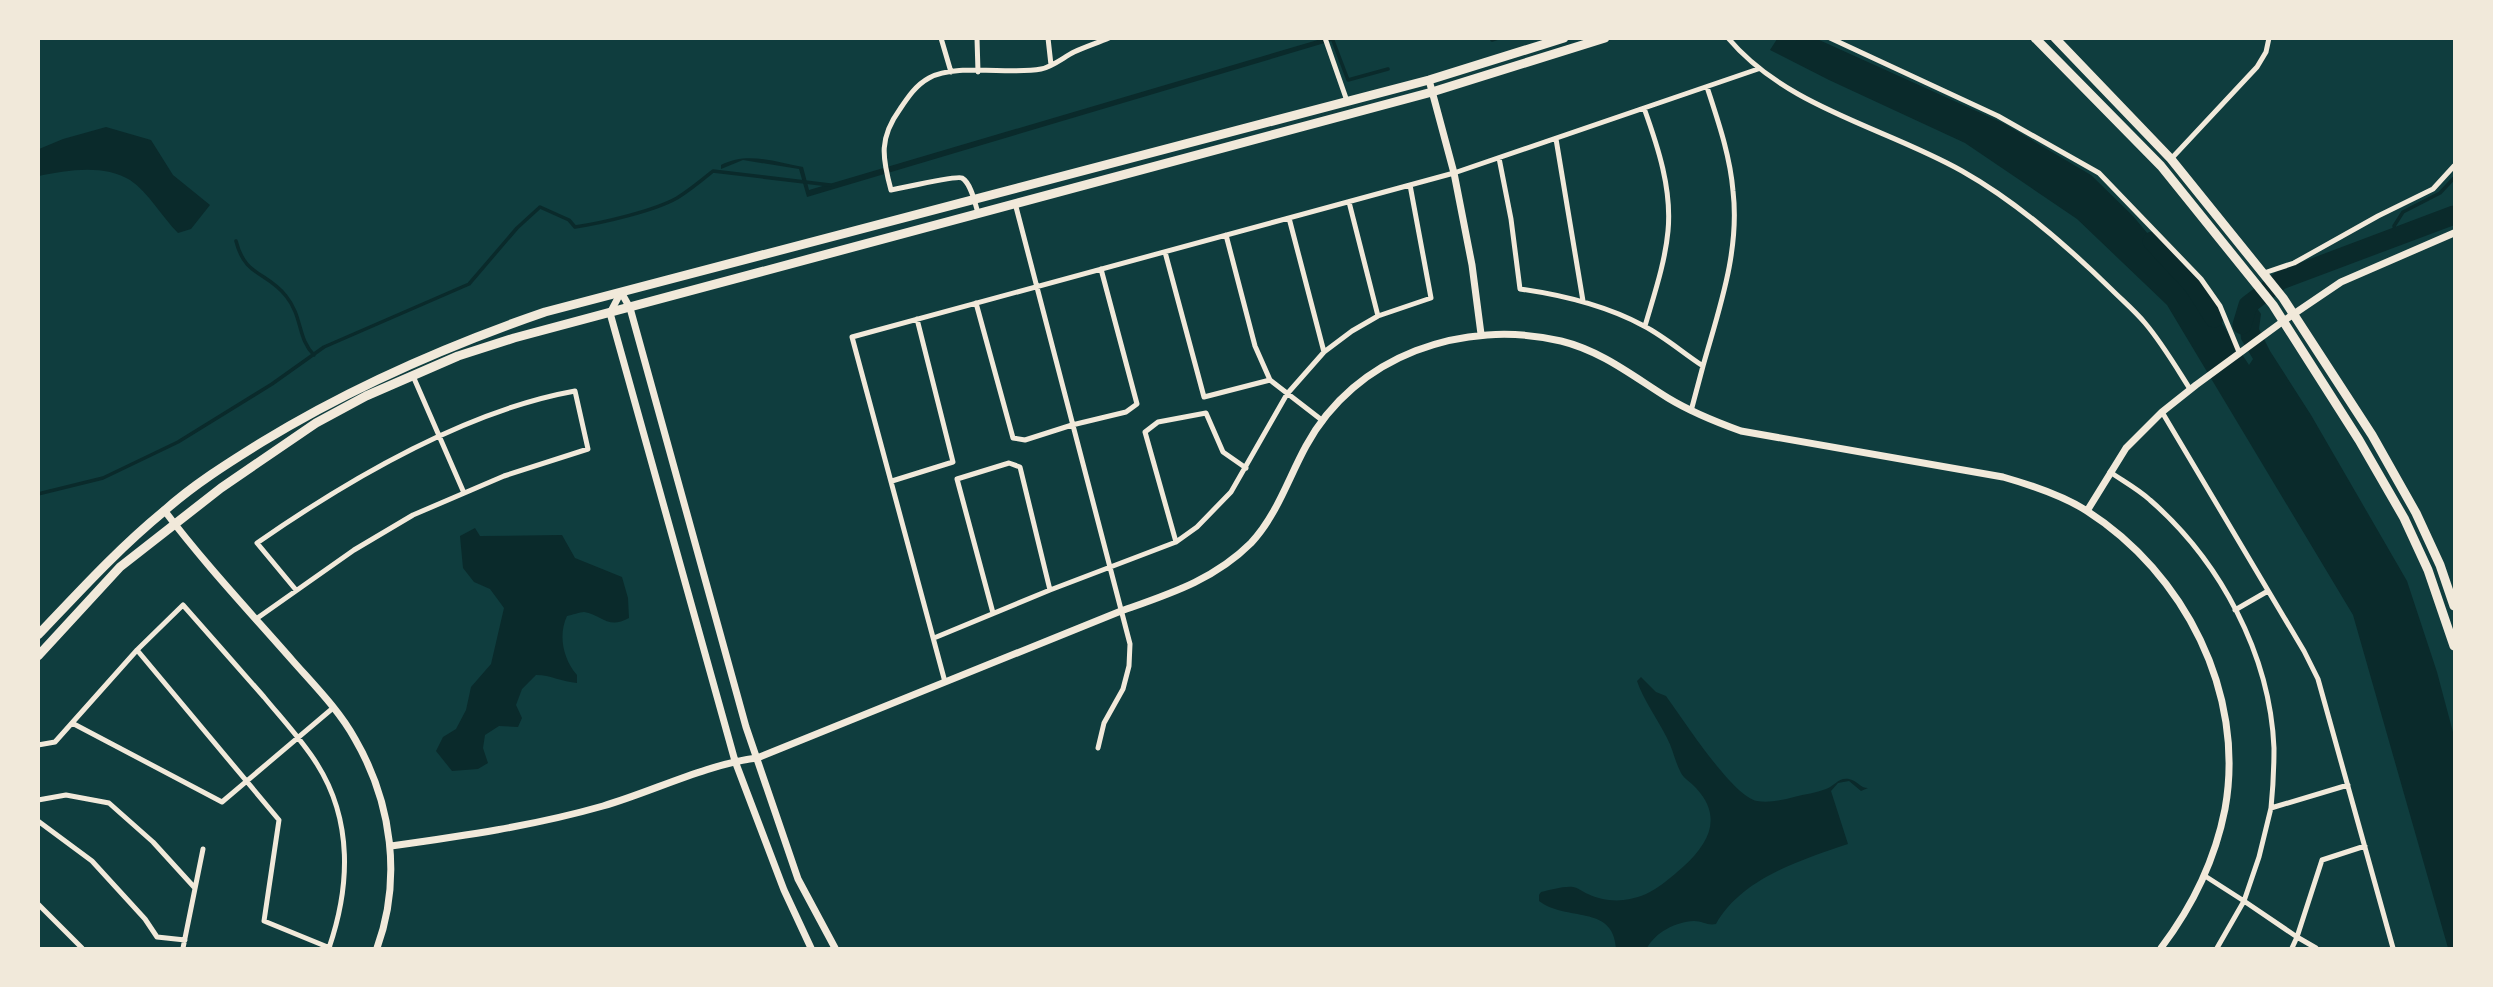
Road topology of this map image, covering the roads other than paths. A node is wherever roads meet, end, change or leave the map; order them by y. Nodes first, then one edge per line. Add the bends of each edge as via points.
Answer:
1 (942, 38) edge
2 (977, 38) edge
3 (1048, 38) edge
4 (1109, 38) edge
5 (1325, 38) edge
6 (1564, 38) edge
7 (1605, 38) edge
8 (1728, 38) edge
9 (1830, 38) edge
10 (2035, 38) edge
11 (2054, 38) edge
12 (2269, 38) edge
13 (1051, 65) junction
14 (1758, 69) junction
15 (951, 72) junction
16 (978, 72) junction
17 (1429, 80) junction
18 (1707, 87) junction
19 (1432, 92) junction
20 (1348, 100) junction
21 (1644, 108) junction
22 (1556, 139) junction
23 (1499, 158) junction
24 (2171, 159) junction
25 (2455, 166) edge
26 (1454, 173) junction
27 (1410, 185) junction
28 (974, 200) junction
29 (1015, 202) junction
30 (1349, 202) junction
31 (978, 213) junction
32 (1289, 218) junction
33 (2455, 233) edge
34 (1226, 235) junction
35 (1165, 252) junction
36 (1101, 269) junction
37 (2264, 273) junction
38 (1036, 287) junction
39 (621, 292) junction
40 (1583, 301) junction
41 (976, 303) junction
42 (630, 308) junction
43 (610, 313) junction
44 (2294, 314) junction
45 (1378, 316) junction
46 (917, 319) junction
47 (2282, 321) junction
48 (1645, 326) junction
49 (1481, 334) junction
50 (2241, 351) junction
51 (1324, 352) junction
52 (1703, 366) junction
53 (413, 376) junction
54 (1270, 380) junction
55 (2193, 387) junction
56 (1287, 394) junction
57 (1691, 411) junction
58 (2162, 412) junction
59 (1323, 421) junction
60 (1072, 425) junction
61 (439, 436) junction
62 (1246, 468) junction
63 (2110, 472) junction
64 (892, 481) junction
65 (464, 493) junction
66 (164, 510) junction
67 (2087, 511) junction
68 (174, 523) junction
69 (1176, 542) junction
70 (1110, 566) junction
71 (296, 590) junction
72 (1049, 590) junction
73 (2268, 591) junction
74 (2455, 606) edge
75 (2235, 610) junction
76 (1121, 611) junction
77 (993, 613) junction
78 (256, 619) junction
79 (2453, 632) edge
80 (38, 635) edge
81 (934, 638) junction
82 (2455, 646) edge
83 (137, 650) junction
84 (38, 656) edge
85 (945, 682) junction
86 (333, 708) junction
87 (72, 723) junction
88 (299, 738) junction
89 (38, 745) edge
90 (1098, 748) dead end
91 (757, 758) junction
92 (735, 761) junction
93 (247, 782) junction
94 (2348, 785) junction
95 (38, 800) edge
96 (2271, 807) junction
97 (38, 821) edge
98 (391, 846) junction
99 (2365, 846) junction
100 (202, 849) dead end
101 (2205, 876) junction
102 (194, 887) junction
103 (2244, 901) junction
104 (38, 904) edge
105 (2297, 937) junction
106 (185, 940) junction
107 (82, 948) edge
108 (183, 948) edge
109 (329, 948) edge
110 (377, 948) edge
111 (811, 948) edge
112 (835, 948) edge
113 (2161, 948) edge
114 (2217, 948) edge
115 (2292, 948) edge
116 (2316, 948) edge
117 (2393, 948) edge

1 - 15 street
2 - 16 street
3 - 13 street
4 - 13 street
5 - 20 street
6 - 17 main road
7 - 19 main road
8 - 14 street
9 - 50 street via 1998,116 2099,173 2201,279
10 - 47 main road via 2161,166
11 - 24 main road
12 - 24 street via 2257,67
13 - 16 street
14 - 18 street
14 - 55 street via 1796,94 1959,169 2012,204 2050,233 2145,323
15 - 16 street
15 - 28 street via 931,77 915,88 894,117 884,141 883,161 891,190 954,176 965,181
17 - 19 street
17 - 20 main road
18 - 21 street
18 - 52 street via 1729,163 1734,215 1728,271
19 - 26 street
19 - 29 main road
20 - 28 main road
21 - 22 street
21 - 48 street via 1657,145 1668,204 1661,270
22 - 23 street
22 - 40 street
23 - 26 street
23 - 40 street via 1520,289
24 - 37 main road
25 - 37 street via 2433,189 2294,263
26 - 27 street
26 - 49 street
27 - 30 street
27 - 45 street via 1431,298
28 - 31 street
28 - 39 main road
29 - 31 main road
29 - 38 street
30 - 32 street
30 - 45 street
31 - 42 main road
32 - 34 street
32 - 51 street
33 - 44 street via 2341,282
34 - 35 street
34 - 54 street via 1255,346
35 - 36 street
35 - 54 street via 1204,397
36 - 38 street
36 - 60 street via 1137,404 1126,412
37 - 44 main road
38 - 41 street
38 - 60 street
39 - 42 street
39 - 43 street
39 - 66 main road via 474,337 344,394 226,465
40 - 48 street
41 - 46 street
41 - 60 street via 1013,438 1025,440
42 - 43 main road
42 - 91 street
43 - 53 main road via 514,338
43 - 92 street
44 - 47 street
44 - 74 main road via 2416,513
45 - 51 street
46 - 64 street via 953,462
46 - 64 street via 852,337
47 - 50 street
47 - 79 main road via 2360,440 2404,518
48 - 52 street
49 - 57 street via 1563,341 1600,355
49 - 59 street via 1413,351 1377,369
50 - 55 street
51 - 56 street
52 - 57 street
53 - 61 street
53 - 68 main road via 316,423
54 - 56 street
55 - 58 street
56 - 59 street
56 - 62 street
57 - 67 street via 1741,431 2003,477
58 - 63 street via 2126,448
58 - 73 street
59 - 76 street via 1273,515 1233,560 1179,591
60 - 70 street
61 - 65 street
61 - 65 street via 575,391 588,449
61 - 71 street via 343,486 257,543
62 - 69 street via 1216,510
62 - 69 street via 1223,452 1206,413 1158,422 1144,432
63 - 67 street
63 - 75 street via 2148,498 2179,528 2224,587
64 - 81 street
65 - 71 street via 413,515
66 - 68 street
66 - 80 main road
67 - 101 street via 2127,543 2173,593 2212,667 2221,698 2228,764 2225,807
68 - 78 street
68 - 84 main road via 120,568
69 - 70 street
70 - 72 street
70 - 76 street
71 - 78 street
72 - 77 street
72 - 77 street via 1020,467 1009,463 957,479
73 - 75 street
73 - 94 street via 2318,679
75 - 96 street via 2269,709 2274,747
76 - 85 street
76 - 90 street via 1130,644 1129,666
77 - 81 street
78 - 86 street
79 - 82 main road
81 - 85 street
83 - 87 street
83 - 88 street via 183,605
83 - 93 street
85 - 91 street
86 - 88 street
86 - 98 street via 368,762
87 - 89 street via 55,742
87 - 93 street via 222,802
88 - 93 street
88 - 109 street via 334,800 343,832 345,889
91 - 92 street
91 - 112 street via 798,879
92 - 98 street via 565,816 499,831
92 - 111 street
93 - 109 street via 279,820 264,921
94 - 96 street
94 - 99 street
95 - 102 street via 66,795 109,803
96 - 103 street
97 - 106 street via 92,861 157,937
98 - 110 street via 390,894
99 - 105 street via 2322,860
99 - 117 street
100 - 102 street
101 - 103 street
101 - 113 street
102 - 106 street
103 - 105 street
103 - 114 street
104 - 107 street
105 - 115 street
105 - 116 street
106 - 108 street

